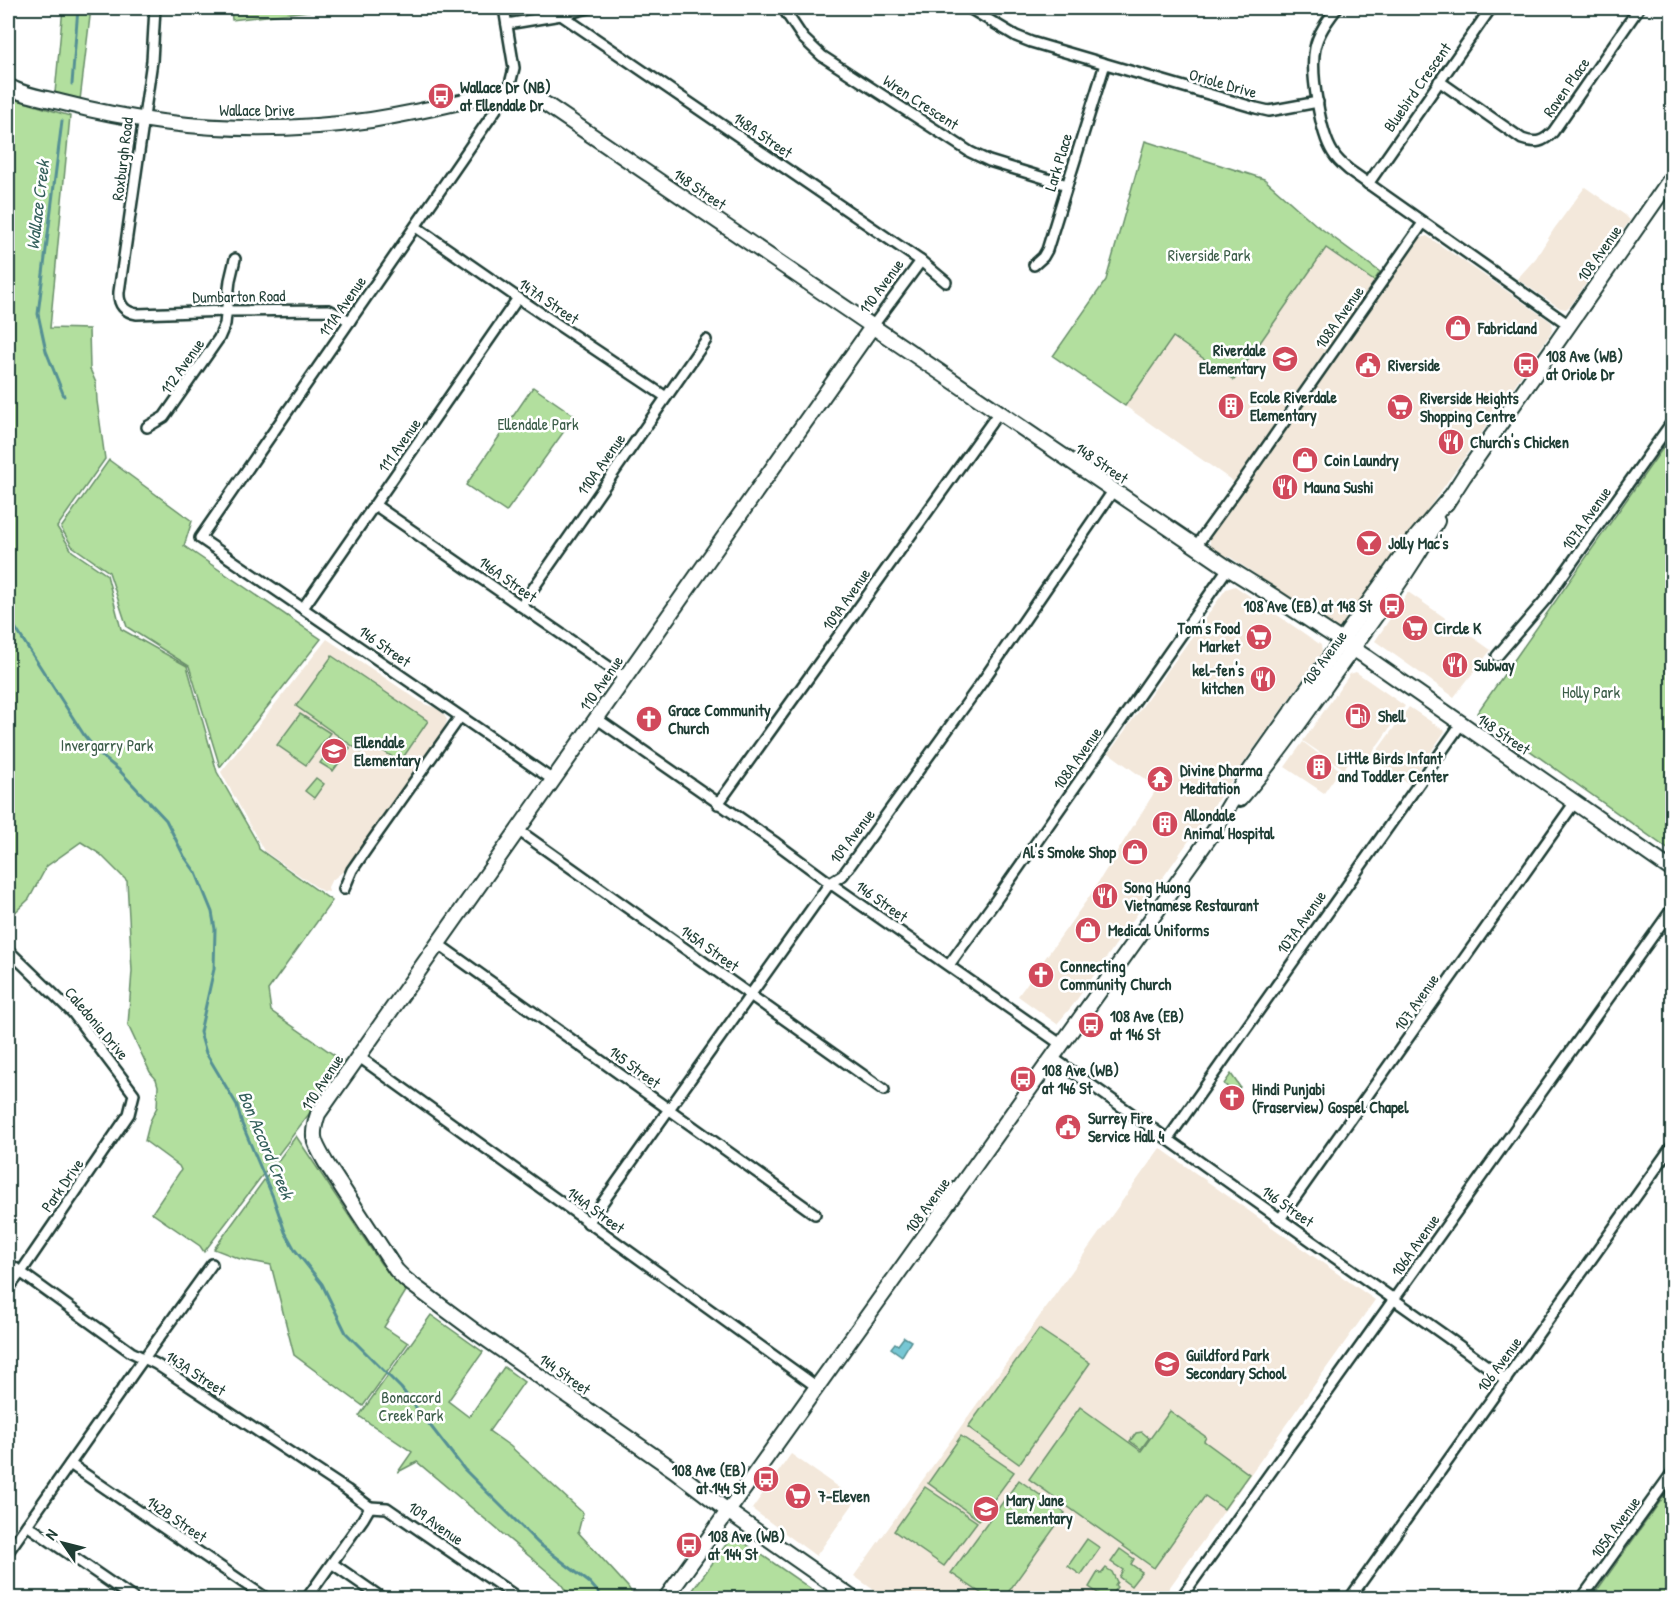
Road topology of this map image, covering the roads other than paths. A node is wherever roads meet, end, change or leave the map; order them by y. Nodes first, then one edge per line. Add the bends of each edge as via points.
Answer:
1 (155, 8) edge
2 (504, 8) edge
3 (589, 8) edge
4 (783, 8) edge
5 (969, 8) edge
6 (1337, 8) edge
7 (1491, 8) edge
8 (1640, 8) edge
9 (561, 15) junction
10 (507, 24) junction
11 (1105, 64) junction
12 (1439, 81) junction
13 (8, 86) edge
14 (508, 92) junction
15 (1318, 102) junction
16 (143, 120) junction
17 (1672, 177) edge
18 (1368, 184) junction
19 (1067, 185) junction
20 (1423, 223) junction
21 (416, 227) junction
22 (235, 259) dead end
23 (921, 261) junction
24 (1034, 265) dead end
25 (946, 282) dead end
26 (518, 298) junction
27 (128, 311) joint
28 (227, 311) junction
29 (350, 321) junction
30 (1569, 325) junction
31 (872, 327) junction
32 (706, 340) dead end
33 (666, 397) junction
34 (999, 412) junction
35 (1672, 422) edge
36 (147, 427) dead end
37 (1113, 491) junction
38 (375, 506) junction
39 (200, 538) joint
40 (1196, 546) junction
41 (1228, 568) junction
42 (521, 606) junction
43 (303, 608) junction
44 (1346, 645) junction
45 (1497, 656) dead end
46 (625, 678) junction
47 (460, 717) junction
48 (596, 718) junction
49 (1461, 724) junction
50 (553, 780) junction
51 (1575, 802) junction
52 (718, 804) junction
53 (518, 830) junction
54 (1672, 870) edge
55 (830, 883) junction
56 (344, 889) dead end
57 (1672, 909) edge
58 (438, 944) junction
59 (9, 957) edge
60 (948, 964) junction
61 (749, 994) junction
62 (1062, 1045) junction
63 (358, 1056) junction
64 (1053, 1058) junction
65 (884, 1090) dead end
66 (134, 1094) joint
67 (668, 1108) junction
68 (313, 1128) joint
69 (1168, 1138) junction
70 (1672, 1146) edge
71 (816, 1214) dead end
72 (1280, 1219) junction
73 (588, 1222) junction
74 (8, 1263) edge
75 (212, 1264) dead end
76 (21, 1272) junction
77 (8, 1289) edge
78 (1394, 1300) junction
79 (144, 1359) junction
80 (1506, 1380) junction
81 (817, 1388) junction
82 (70, 1464) junction
83 (1672, 1473) edge
84 (370, 1507) junction
85 (729, 1512) junction
86 (27, 1525) junction
87 (8, 1552) edge
88 (333, 1564) junction
89 (513, 1595) dead end
90 (134, 1599) edge
91 (266, 1599) edge
92 (307, 1599) edge
93 (382, 1599) edge
94 (666, 1599) edge
95 (852, 1599) edge
96 (1181, 1599) edge
97 (1350, 1599) edge
98 (1582, 1599) edge

1 - 16 street, Roxburgh Road
2 - 10 street
3 - 9 street
4 - 19 street, Wren Crescent via 803,38 822,56 970,152
5 - 11 street, Oriole Drive via 1016,36
6 - 15 street via 1315,49
7 - 12 street, Bluebird Crescent
8 - 12 street, Raven Place via 1553,132 1540,142 1522,139
9 - 10 street
9 - 23 street, 148A Street
10 - 14 street via 514,68
11 - 15 street, Oriole Drive via 1269,111
11 - 19 street, Lark Place
12 - 18 street, Bluebird Crescent
13 - 16 street, Wallace Drive via 82,108
14 - 16 street, Wallace Drive via 409,114 335,124 235,128
14 - 21 street, 111A Avenue
14 - 31 street, 148 Street via 518,92 547,105
15 - 18 street via 1333,154
16 - 27 street, Roxburgh Road via 119,292 119,302
17 - 30 street, 108 Avenue
18 - 20 street
19 - 24 street, Lark Place via 1047,250
20 - 30 street
20 - 40 street, 108A Avenue
21 - 26 street, 147A Street
21 - 29 street, 111A Avenue
22 - 28 street, 112 Avenue
23 - 25 street, 148A Street
23 - 31 street, 110 Avenue
26 - 33 street, 147A Street
26 - 38 street, 111 Avenue
27 - 28 street, Dumbarton Road
28 - 29 street, Dumbarton Road via 329,310
28 - 36 street, 112 Avenue via 216,342 164,417
29 - 39 street, 111A Avenue
30 - 44 street, 108 Avenue via 1450,497 1422,549
31 - 34 street, 148 Street
31 - 46 street, 110 Avenue
32 - 33 street, 110A Avenue
33 - 42 street, 110A Avenue
34 - 37 street, 148 Street
34 - 52 street, 109A Avenue
35 - 45 street, 107A Avenue via 1546,599
37 - 40 street, 148 Street
37 - 55 street, 109 Avenue via 843,875
38 - 42 street, 146A Street
38 - 43 street, 111 Avenue
39 - 43 street, 146 Street
40 - 41 street, 148 Street
41 - 44 street, 148 Street
41 - 60 street, 108A Avenue
42 - 46 street, 146A Street
43 - 47 street, 146 Street
44 - 49 street, 148 Street
44 - 62 street, 108 Avenue via 1258,779 1214,831
46 - 48 street, 110 Avenue
47 - 50 street, 146 Street
47 - 56 street via 352,870
48 - 50 street, 110 Avenue
48 - 52 street, 146 Street
49 - 51 street, 148 Street
49 - 69 street, 107A Avenue
50 - 53 street, 110 Avenue
51 - 54 street, 148 Street
51 - 72 street, 107 Avenue
52 - 55 street, 146 Street
53 - 58 street, 110 Avenue
53 - 61 street, 145A Street
55 - 60 street, 146 Street
55 - 61 street, 109 Avenue
57 - 78 street, 106A Avenue
58 - 63 street, 110 Avenue
58 - 67 street, 145 Street
59 - 66 street, Caledonia Drive via 73,1013
60 - 62 street, 146 Street
61 - 65 street, 145A Street
61 - 67 street, 109 Avenue
62 - 64 street, 108 Avenue
63 - 68 street, 110 Avenue via 318,1114
63 - 73 street, 144A Street
64 - 69 street, 146 Street
64 - 81 street, 108 Avenue
66 - 76 street, Park Drive via 129,1114
67 - 71 street, 145 Street
67 - 73 street, 109 Avenue
68 - 85 street, 144 Street via 315,1145 326,1163 406,1280
69 - 72 street, 146 Street
70 - 80 street, 106 Avenue
72 - 78 street, 146 Street
73 - 81 street, 144A Street
74 - 76 street, 143A Street
75 - 79 street
76 - 77 street, Park Drive
76 - 79 street, 143A Street
78 - 80 street, 146 Street
78 - 96 street, 106A Avenue
79 - 82 street
79 - 84 street, 143A Street
80 - 97 street, 106 Avenue
81 - 85 street, 108 Avenue
82 - 86 street
82 - 91 street, 142B Street
83 - 98 street, 105A Avenue
84 - 88 street
84 - 89 street, 109 Avenue via 387,1508
85 - 94 street, 108 Avenue
85 - 95 street, 144 Street
86 - 87 street
86 - 90 street
88 - 92 street
88 - 93 street

